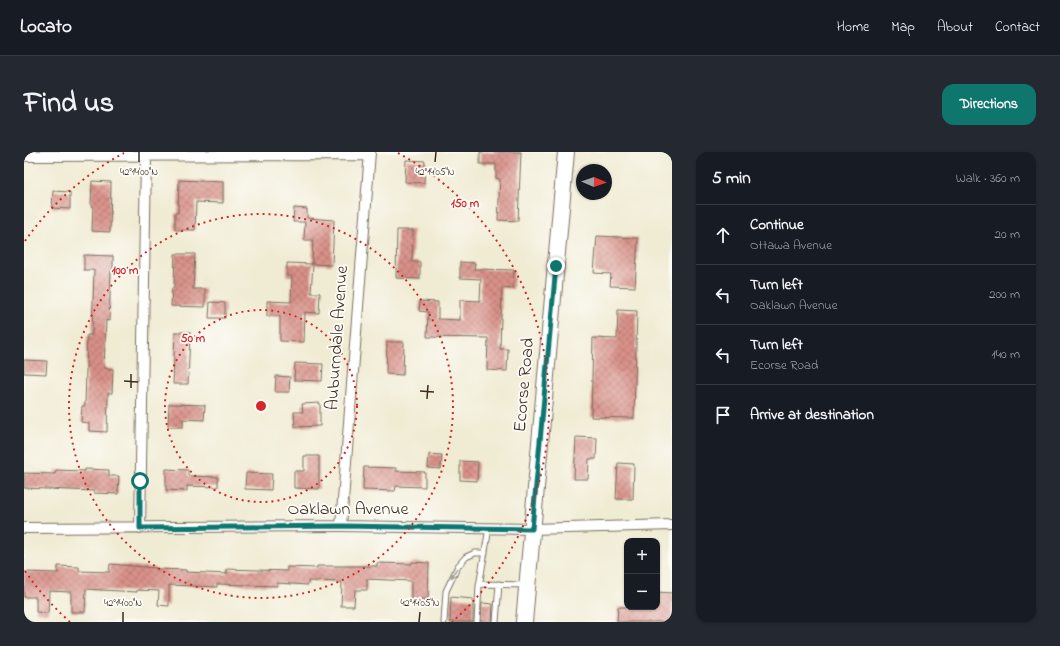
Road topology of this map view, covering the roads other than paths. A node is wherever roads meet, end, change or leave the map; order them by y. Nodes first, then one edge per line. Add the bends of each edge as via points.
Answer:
1 (566, 152) edge
2 (370, 154) edge
3 (24, 156) edge
4 (146, 156) junction
5 (672, 525) edge
6 (341, 526) junction
7 (24, 528) edge
8 (140, 528) junction
9 (489, 528) junction
10 (532, 529) junction
11 (485, 553) junction
12 (481, 584) junction
13 (499, 584) junction
14 (527, 585) junction
15 (444, 622) edge
16 (477, 622) edge
17 (496, 622) edge
18 (524, 622) edge

1 - 10 main road, Ecorse Road
2 - 4 street
2 - 6 street, Auburndale Avenue
3 - 4 street
4 - 8 street
5 - 10 street, Oaklawn Avenue
6 - 8 street, Oaklawn Avenue
6 - 9 street, Oaklawn Avenue
7 - 8 street, Oaklawn Avenue
9 - 10 street, Oaklawn Avenue
9 - 11 lane
10 - 14 main road, Ecorse Road
11 - 12 lane
11 -> 15 lane via 466,557 458,566 446,591
12 - 13 lane
12 - 16 lane
13 - 14 lane
13 - 17 lane
14 - 18 main road, Ecorse Road

